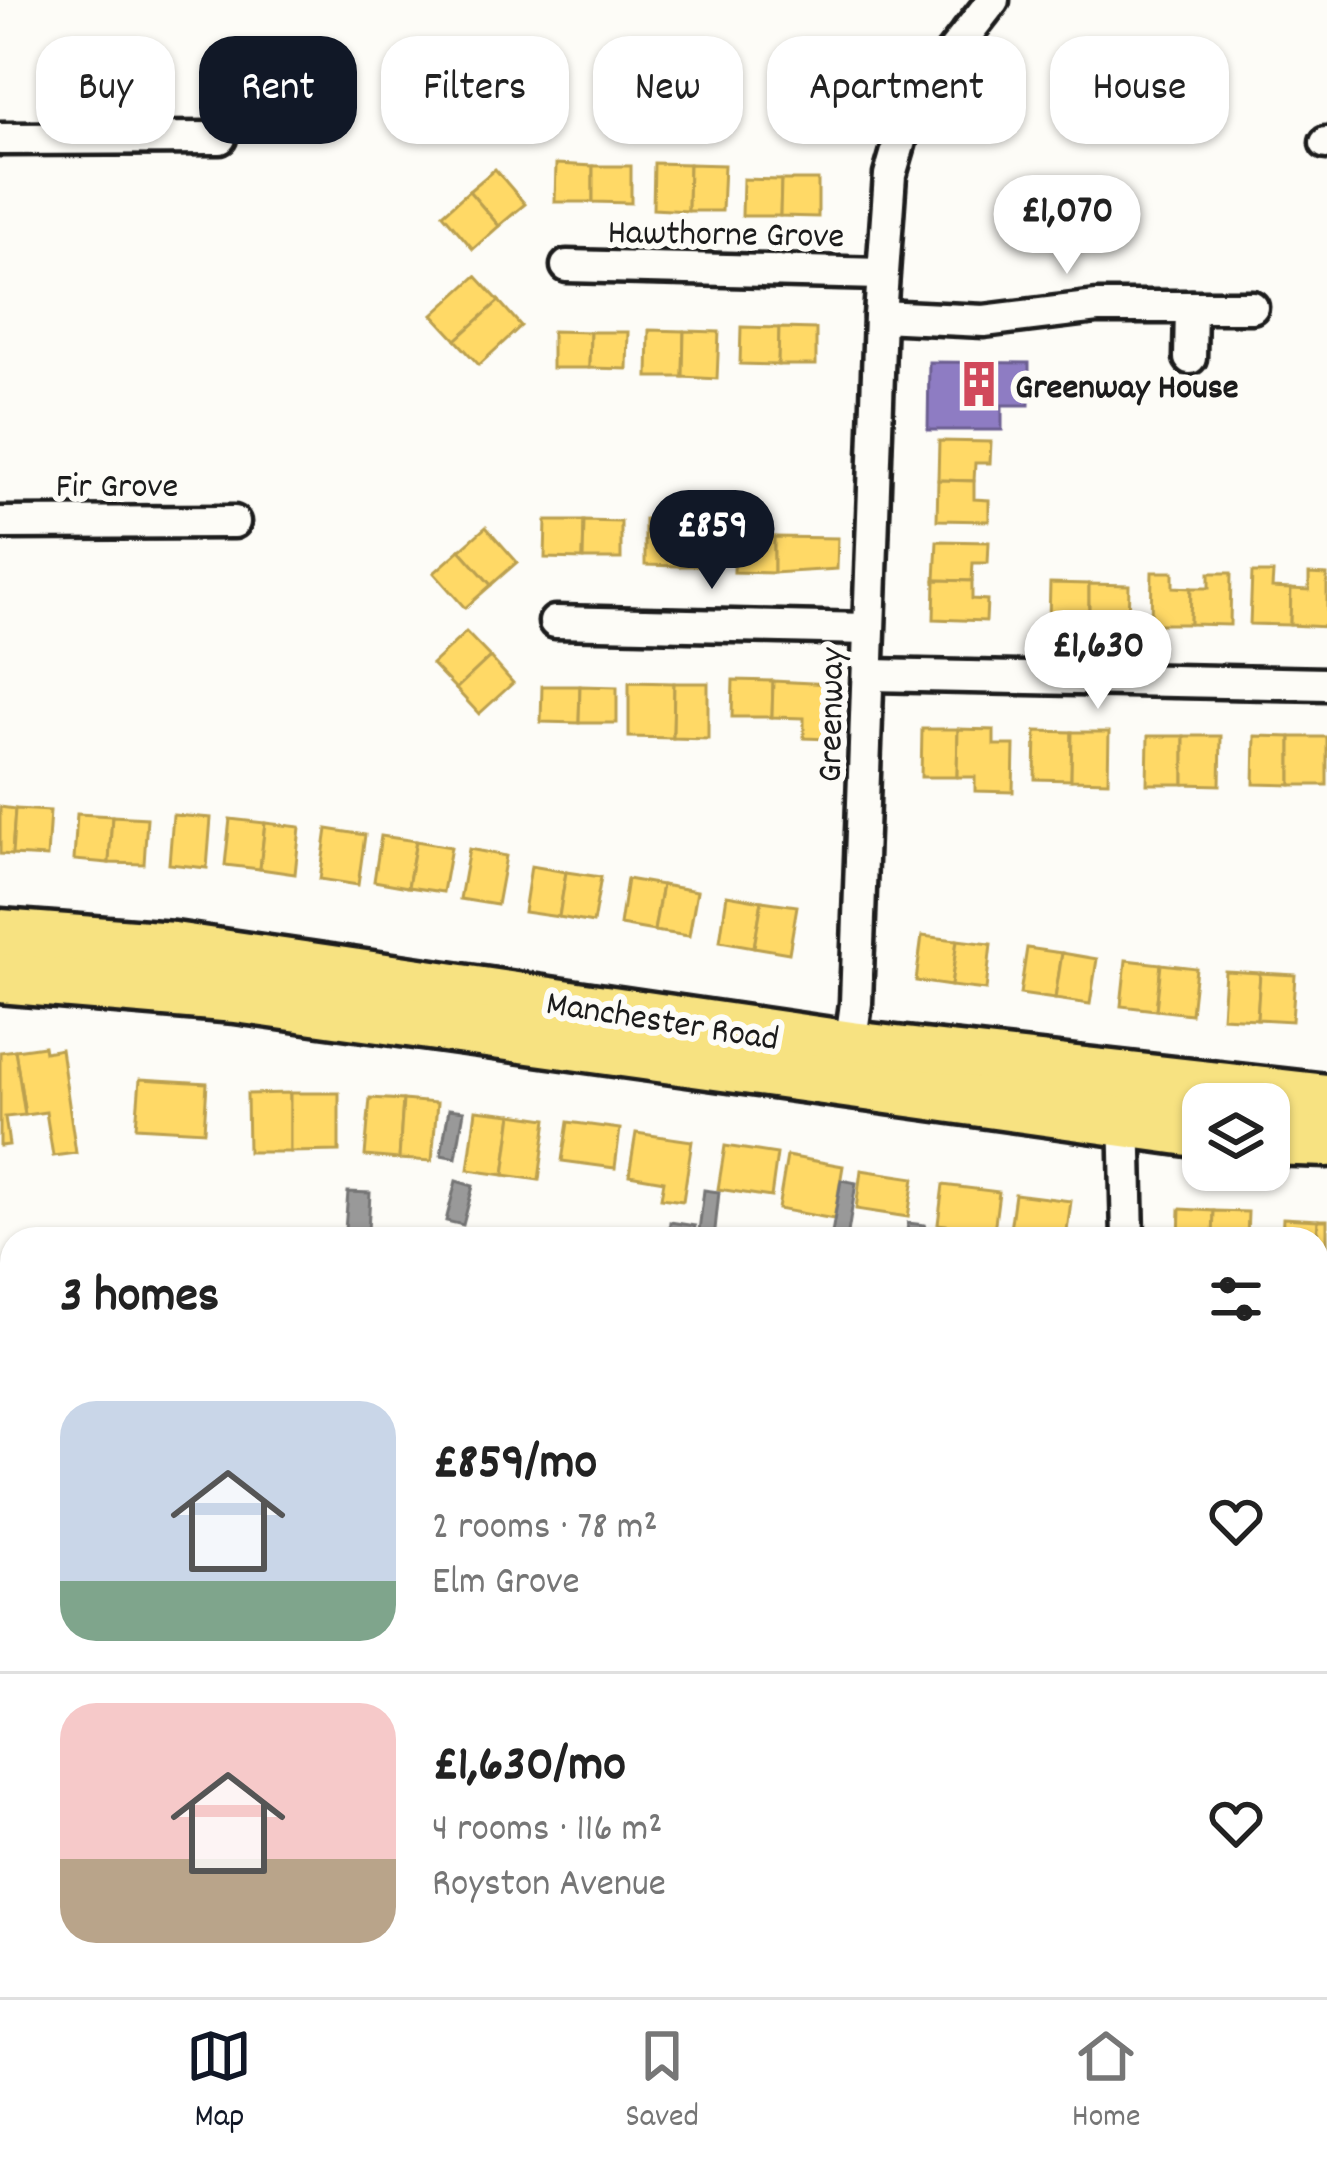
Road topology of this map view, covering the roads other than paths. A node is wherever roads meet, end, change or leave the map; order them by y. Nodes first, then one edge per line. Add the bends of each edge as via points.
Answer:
1 (993, 0) edge
2 (199, 138) edge
3 (0, 139) edge
4 (567, 266) dead end
5 (882, 274) junction
6 (1191, 307) junction
7 (1252, 307) dead end
8 (880, 316) junction
9 (1190, 358) dead end
10 (234, 522) dead end
11 (0, 523) edge
12 (555, 622) dead end
13 (868, 629) junction
14 (870, 675) junction
15 (1327, 684) edge
16 (0, 934) edge
17 (0, 978) edge
18 (847, 1066) junction
19 (1327, 1099) edge
20 (1126, 1102) junction
21 (1182, 1125) edge
22 (1290, 1140) edge
23 (1327, 1142) edge
24 (1128, 1227) edge

1 - 5 street, Greenway via 910,107 890,176
2 - 3 street
4 - 5 street, Hawthorne Grove
5 - 8 street, Greenway
6 - 7 street
6 - 8 street via 1096,307 984,321
6 - 9 street
8 - 13 street, Greenway
10 - 11 street, Fir Grove
12 - 13 street
13 - 14 street, Greenway
14 - 15 street
14 - 18 street, Greenway
16 - 18 main road, Manchester Road via 173,947
17 - 18 main road, Manchester Road
18 - 20 main road, Manchester Road
19 - 20 main road, Manchester Road
20 - 21 main road, Manchester Road
20 - 24 street
22 - 23 main road

